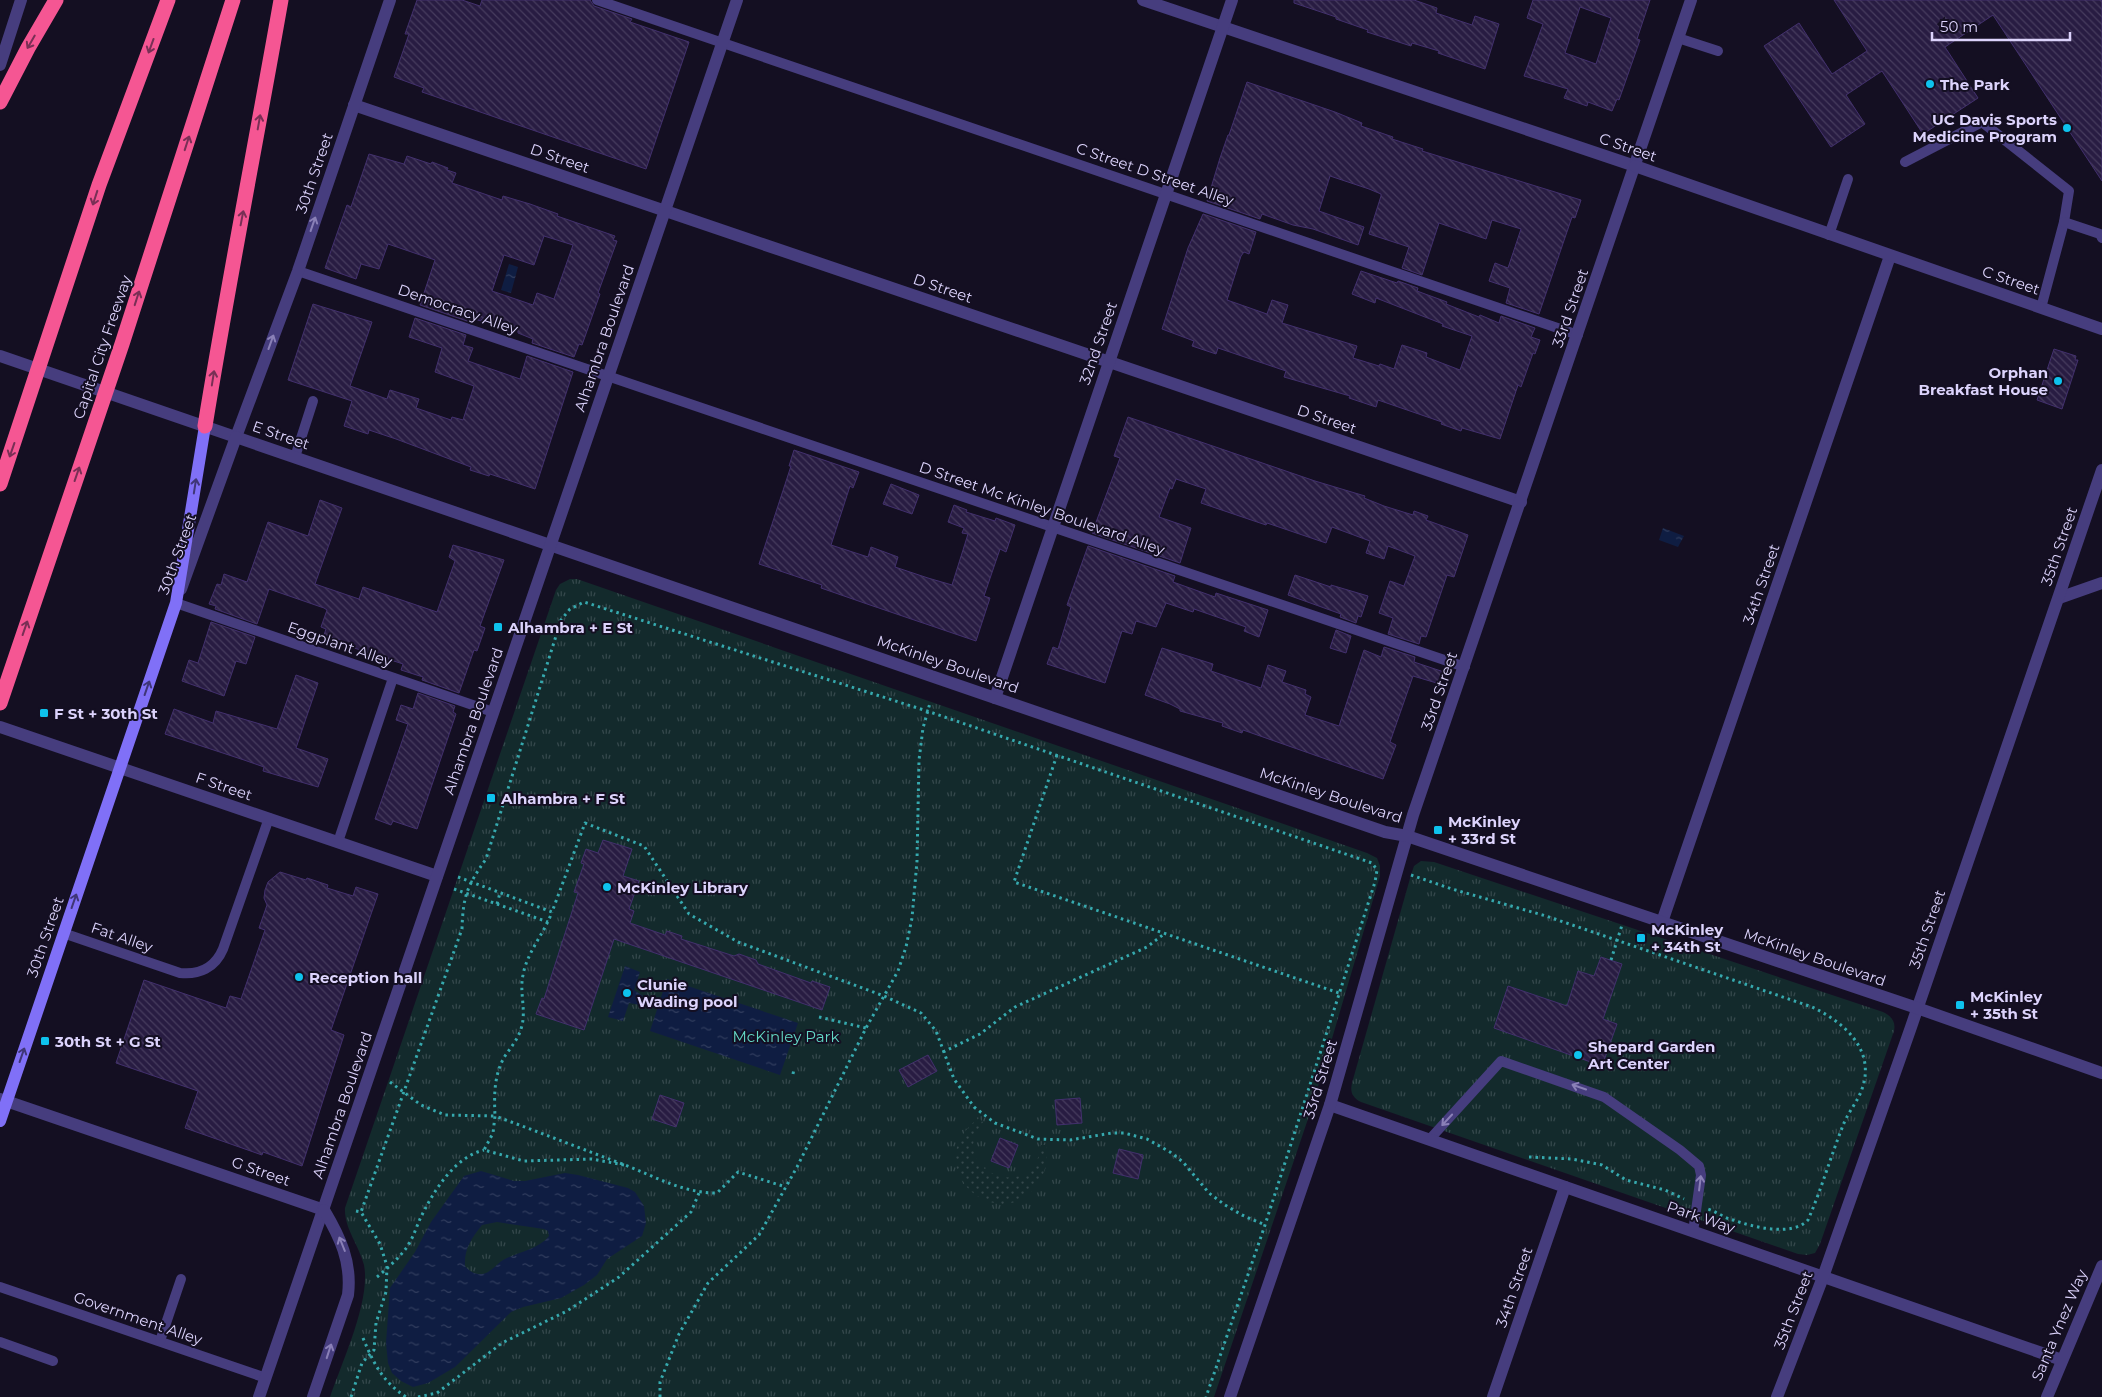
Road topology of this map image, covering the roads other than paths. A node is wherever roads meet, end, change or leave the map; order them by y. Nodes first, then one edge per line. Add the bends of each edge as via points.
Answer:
1 (21, 0) edge
2 (56, 0) edge
3 (168, 0) edge
4 (233, 0) edge
5 (280, 0) edge
6 (390, 0) edge
7 (597, 0) edge
8 (737, 0) edge
9 (1143, 0) edge
10 (1232, 0) edge
11 (1687, 1) edge
12 (1223, 28) junction
13 (1678, 38) junction
14 (722, 42) junction
15 (1718, 51) dead end
16 (0, 66) edge
17 (0, 102) edge
18 (354, 105) junction
19 (1905, 162) dead end
20 (1634, 166) junction
21 (1848, 179) dead end
22 (1167, 194) junction
23 (665, 211) junction
24 (2064, 222) junction
25 (1829, 235) junction
26 (2102, 238) edge
27 (1890, 256) junction
28 (298, 271) junction
29 (2041, 308) junction
30 (2102, 329) edge
31 (1578, 335) junction
32 (0, 356) edge
33 (1109, 362) junction
34 (609, 376) junction
35 (314, 401) dead end
36 (205, 426) junction
37 (236, 437) junction
38 (295, 457) junction
39 (2102, 470) edge
40 (0, 484) edge
41 (1521, 502) junction
42 (1052, 527) junction
43 (551, 545) junction
44 (2102, 583) edge
45 (2059, 598) junction
46 (176, 603) junction
47 (1465, 667) junction
48 (393, 678) junction
49 (995, 698) junction
50 (0, 703) edge
51 (493, 712) junction
52 (0, 727) edge
53 (119, 768) junction
54 (269, 818) junction
55 (1406, 836) junction
56 (338, 842) junction
57 (437, 876) junction
58 (1662, 922) junction
59 (63, 933) junction
60 (1917, 1008) junction
61 (2102, 1073) edge
62 (3, 1100) edge
63 (1330, 1105) junction
64 (0, 1122) edge
65 (1429, 1140) junction
66 (1565, 1187) junction
67 (324, 1210) junction
68 (1693, 1232) junction
69 (2102, 1266) edge
70 (1823, 1277) junction
71 (181, 1279) dead end
72 (0, 1287) edge
73 (160, 1341) junction
74 (0, 1342) edge
75 (2062, 1360) junction
76 (54, 1362) dead end
77 (266, 1378) junction
78 (260, 1397) edge
79 (313, 1397) edge
80 (1230, 1397) edge
81 (1493, 1397) edge
82 (1777, 1397) edge
83 (2047, 1397) edge

1 - 16 street
2 -> 17 highway
3 -> 40 highway via 99,185
50 -> 4 highway, Capital City Freeway via 122,344
36 -> 5 highway
6 - 18 street, 30th Street
7 - 14 lane, C Street D Street Alley
8 - 14 street, Alhambra Boulevard
9 - 12 street, C Street
10 - 12 street, 32nd Street
11 - 13 street, 33rd Street
12 - 20 street, C Street
12 - 22 street, 32nd Street
13 - 15 lane
13 - 20 street, 33rd Street
14 - 22 lane, C Street D Street Alley
14 - 23 street, Alhambra Boulevard
18 - 23 street, D Street
28 -> 18 street, 30th Street
19 - 24 lane via 1982,122 2069,191
20 - 25 street, C Street
20 - 31 street, 33rd Street
21 - 25 lane
22 - 31 lane, C Street D Street Alley
22 - 33 street, 32nd Street
23 - 33 street, D Street
23 - 34 street, Alhambra Boulevard
24 - 26 lane via 2100,234
24 - 29 lane
25 - 27 street, C Street
27 - 29 street, C Street
27 - 58 street, 34th Street
28 - 34 lane, Democracy Alley
37 -> 28 street, 30th Street
29 - 30 street, C Street
31 - 41 street, 33rd Street
32 - 36 street, E Street
33 - 41 street, D Street
33 - 42 street, 32nd Street
34 - 42 lane, D Street Mc Kinley Boulevard Alley
34 - 43 street, Alhambra Boulevard
35 - 38 lane
36 - 37 street, E Street
46 -> 36 main road
37 - 38 street, E Street
37 - 46 street, 30th Street
38 - 43 street, E Street
39 - 45 street, 35th Street
41 - 47 street, 33rd Street
42 - 47 lane, D Street Mc Kinley Boulevard Alley
42 - 49 street, 32nd Street
43 - 49 street, McKinley Boulevard
43 - 51 street, Alhambra Boulevard
44 - 45 street
45 - 60 street, 35th Street
46 - 48 lane, Eggplant Alley
53 -> 46 main road, 30th Street
47 - 55 street, 33rd Street
48 - 51 lane, Eggplant Alley
48 - 56 lane
49 - 55 street, McKinley Boulevard via 1385,832
51 - 57 street, Alhambra Boulevard
52 - 53 street, F Street
53 - 54 street, F Street
59 -> 53 main road, 30th Street
54 - 56 street, F Street
54 - 59 lane, Fat Alley via 220,957 208,968 195,973 180,973
55 - 58 street, McKinley Boulevard
55 - 63 street, 33rd Street
56 - 57 street, F Street
57 - 67 street, Alhambra Boulevard
58 - 60 street, McKinley Boulevard
62 -> 59 main road, 30th Street
60 - 61 street, McKinley Boulevard
60 - 70 street, 35th Street
62 - 64 main road, 30th Street
62 - 67 street, G Street
63 - 65 street, Park Way
63 - 80 street, 33rd Street
65 - 66 street, Park Way
68 -> 65 lane via 1700,1170 1695,1161 1604,1097 1501,1061
66 - 68 street, Park Way
66 - 81 street, 34th Street
67 - 77 street, Alhambra Boulevard
79 -> 67 street via 350,1281 343,1245
68 - 70 street, Park Way
69 - 75 street, Santa Ynez Way
70 - 75 street, Park Way
70 - 82 street, 35th Street
71 - 73 lane
72 - 73 lane, Government Alley
73 - 77 lane, Government Alley
74 - 76 lane
75 - 83 street, Santa Ynez Way
77 - 78 street, Alhambra Boulevard

